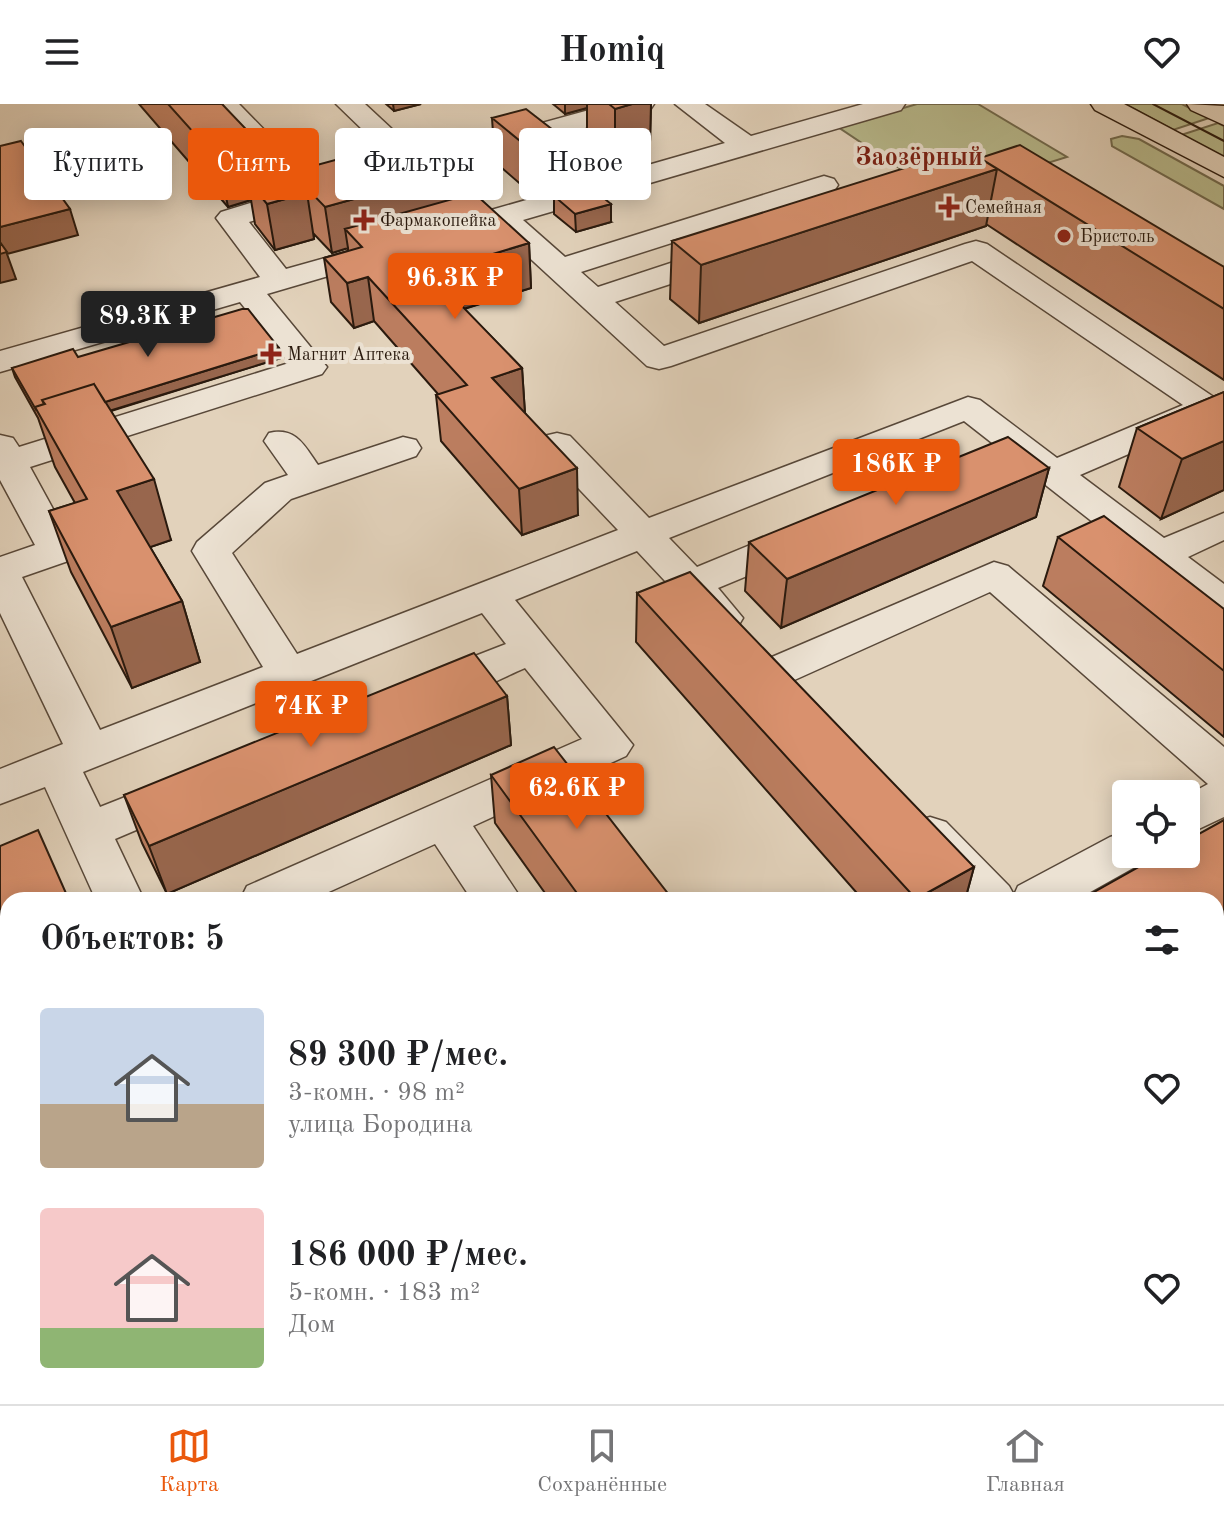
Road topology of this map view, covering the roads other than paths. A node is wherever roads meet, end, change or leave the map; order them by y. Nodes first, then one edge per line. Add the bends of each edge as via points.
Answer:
1 (224, 104) edge
2 (349, 104) edge
3 (641, 104) edge
4 (688, 104) edge
5 (892, 104) edge
6 (1104, 104) edge
7 (1200, 104) edge
8 (1224, 117) edge
9 (247, 128) edge
10 (375, 128) edge
11 (503, 133) edge
12 (747, 146) junction
13 (1224, 168) edge
14 (824, 185) dead end
15 (293, 200) edge
16 (501, 216) junction
17 (457, 229) edge
18 (412, 242) edge
19 (752, 247) edge
20 (559, 269) junction
21 (263, 286) junction
22 (592, 299) junction
23 (0, 362) edge
24 (282, 441) dead end
25 (557, 444) edge
26 (403, 448) dead end
27 (1021, 448) junction
28 (3, 458) edge
29 (978, 466) edge
30 (1053, 473) junction
31 (311, 480) junction
32 (834, 525) edge
33 (1224, 525) edge
34 (643, 535) junction
35 (1160, 555) junction
36 (0, 572) edge
37 (691, 584) junction
38 (489, 595) junction
39 (1224, 604) edge
40 (533, 649) junction
41 (775, 672) junction
42 (288, 674) junction
43 (389, 707) edge
44 (808, 707) edge
45 (73, 758) junction
46 (1224, 772) edge
47 (217, 778) edge
48 (0, 787) edge
49 (1224, 796) edge
50 (905, 809) edge
51 (1200, 809) edge
52 (444, 820) junction
53 (88, 831) junction
54 (1112, 858) edge
55 (116, 892) edge
56 (282, 892) edge
57 (493, 892) edge
58 (984, 892) edge
59 (1050, 892) edge

1 - 9 street
2 - 10 street
3 - 11 street via 532,122
4 - 12 street
5 - 12 street
6 - 13 main road
7 - 8 main road
12 - 16 street
14 - 20 street
15 - 21 street via 231,218
16 - 17 street
16 - 20 street
18 - 21 street
19 - 22 street
20 - 22 street
21 - 23 street
21 - 28 street via 310,367
22 - 30 street via 659,359 976,250 1209,407
24 - 31 street
25 - 34 street
26 - 31 street
27 - 29 street
27 - 30 street
27 - 34 street via 968,407
28 - 36 street via 57,551
30 - 35 street
31 - 42 street via 278,491 211,551
32 - 37 street
33 - 35 street
34 - 37 street
34 - 38 street
35 - 39 street
36 - 45 street
37 - 41 street
38 - 40 street
38 - 42 street
40 - 43 street
40 - 52 street via 611,745
41 - 44 street
41 - 46 street via 994,575
42 - 45 street
45 - 48 street
45 - 53 street
47 - 53 street
49 - 51 street
50 - 58 street
52 - 56 street
52 - 57 street
53 - 55 street
54 - 59 street

